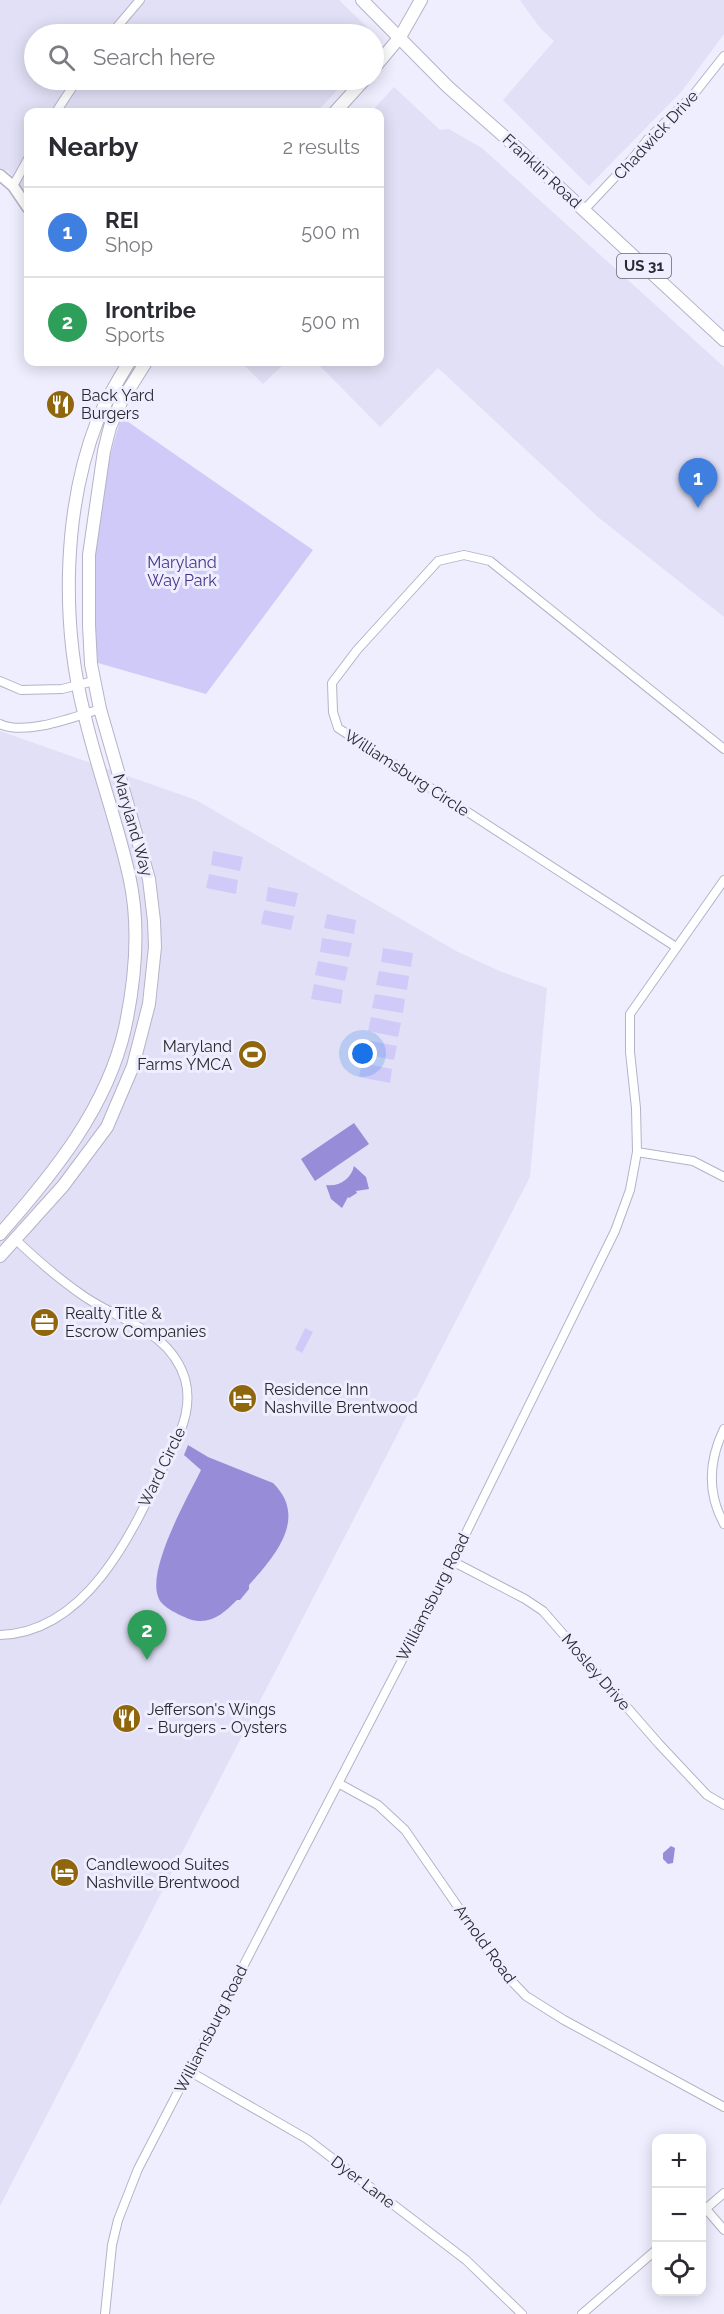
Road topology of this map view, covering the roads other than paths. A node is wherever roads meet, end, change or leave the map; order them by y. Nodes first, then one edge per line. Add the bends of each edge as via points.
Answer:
1 (140, 0) edge
2 (362, 0) edge
3 (421, 0) edge
4 (120, 24) edge
5 (400, 37) junction
6 (384, 56) edge
7 (724, 56) edge
8 (70, 90) edge
9 (355, 90) edge
10 (59, 108) edge
11 (339, 108) edge
12 (24, 166) edge
13 (0, 175) edge
14 (13, 186) junction
15 (24, 202) edge
16 (584, 210) junction
17 (724, 340) edge
18 (127, 366) edge
19 (144, 366) edge
20 (79, 482) junction
21 (99, 485) junction
22 (0, 681) edge
23 (94, 681) junction
24 (77, 685) junction
25 (100, 709) junction
26 (84, 714) junction
27 (0, 724) edge
28 (724, 749) edge
29 (145, 863) junction
30 (127, 867) junction
31 (724, 880) edge
32 (134, 946) junction
33 (155, 947) junction
34 (676, 947) junction
35 (90, 1117) junction
36 (107, 1127) junction
37 (637, 1152) junction
38 (724, 1176) edge
39 (1, 1230) edge
40 (15, 1239) junction
41 (0, 1256) edge
42 (724, 1429) edge
43 (724, 1524) edge
44 (452, 1561) junction
45 (0, 1635) edge
46 (338, 1783) junction
47 (724, 1804) edge
48 (189, 2071) junction
49 (724, 2107) edge
50 (724, 2193) edge
51 (706, 2209) edge
52 (706, 2213) edge
53 (724, 2230) edge
54 (652, 2254) edge
55 (105, 2314) edge
56 (522, 2314) edge
57 (582, 2314) edge

1 - 4 street
2 - 5 main road, Franklin Road / US 31
3 - 5 main road
5 - 6 main road
5 - 16 main road, Franklin Road / US 31 via 448,87
7 - 16 street, Chadwick Drive via 694,94
8 - 10 street
9 - 11 main road
12 - 14 street
13 - 14 street
14 - 15 street
16 - 17 main road, Franklin Road / US 31
18 - 20 main road, Maryland Way via 98,420
19 - 21 main road, Maryland Way via 110,427
20 - 21 main road
20 - 24 main road, Maryland Way via 70,551 69,623
21 - 23 main road, Maryland Way via 89,555
22 - 24 street via 21,690
23 - 24 street
23 - 25 main road, Maryland Way
24 - 26 main road, Maryland Way
25 - 26 street
25 - 29 main road, Maryland Way
26 - 27 street via 32,728
26 - 30 main road, Maryland Way
28 - 34 street, Williamsburg Circle via 490,561 464,555 438,561 332,683 338,728
29 - 30 main road
29 - 33 main road, Maryland Way
30 - 32 main road, Maryland Way via 135,922
31 - 34 street, Williamsburg Road
32 - 33 main road
32 - 35 main road, Maryland Way via 124,1030 105,1087
33 - 36 main road, Maryland Way via 152,988 142,1035 128,1081
34 - 37 street, Williamsburg Road via 630,1014
35 - 36 main road
35 - 39 main road, Maryland Way via 51,1172
36 - 40 main road, Maryland Way via 63,1186
37 - 38 street via 693,1161
37 - 44 street, Williamsburg Road via 630,1190 615,1231
39 - 40 main road
40 - 41 main road, Maryland Way
40 - 45 street, Ward Circle via 85,1297 161,1341 179,1363 188,1401 180,1432 103,1577 78,1602 48,1622
42 - 43 street via 714,1453 711,1476
44 - 46 street, Williamsburg Road
44 - 47 street, Mosley Drive via 543,1611 659,1744 708,1795
46 - 48 street, Williamsburg Road
46 - 49 street, Arnold Road via 378,1805 405,1830 503,1972 526,1996
48 - 55 street, Williamsburg Road via 138,2169 118,2220
48 - 56 street, Dyer Lane via 307,2139 466,2260
50 - 51 street
52 - 53 street
54 - 57 street

